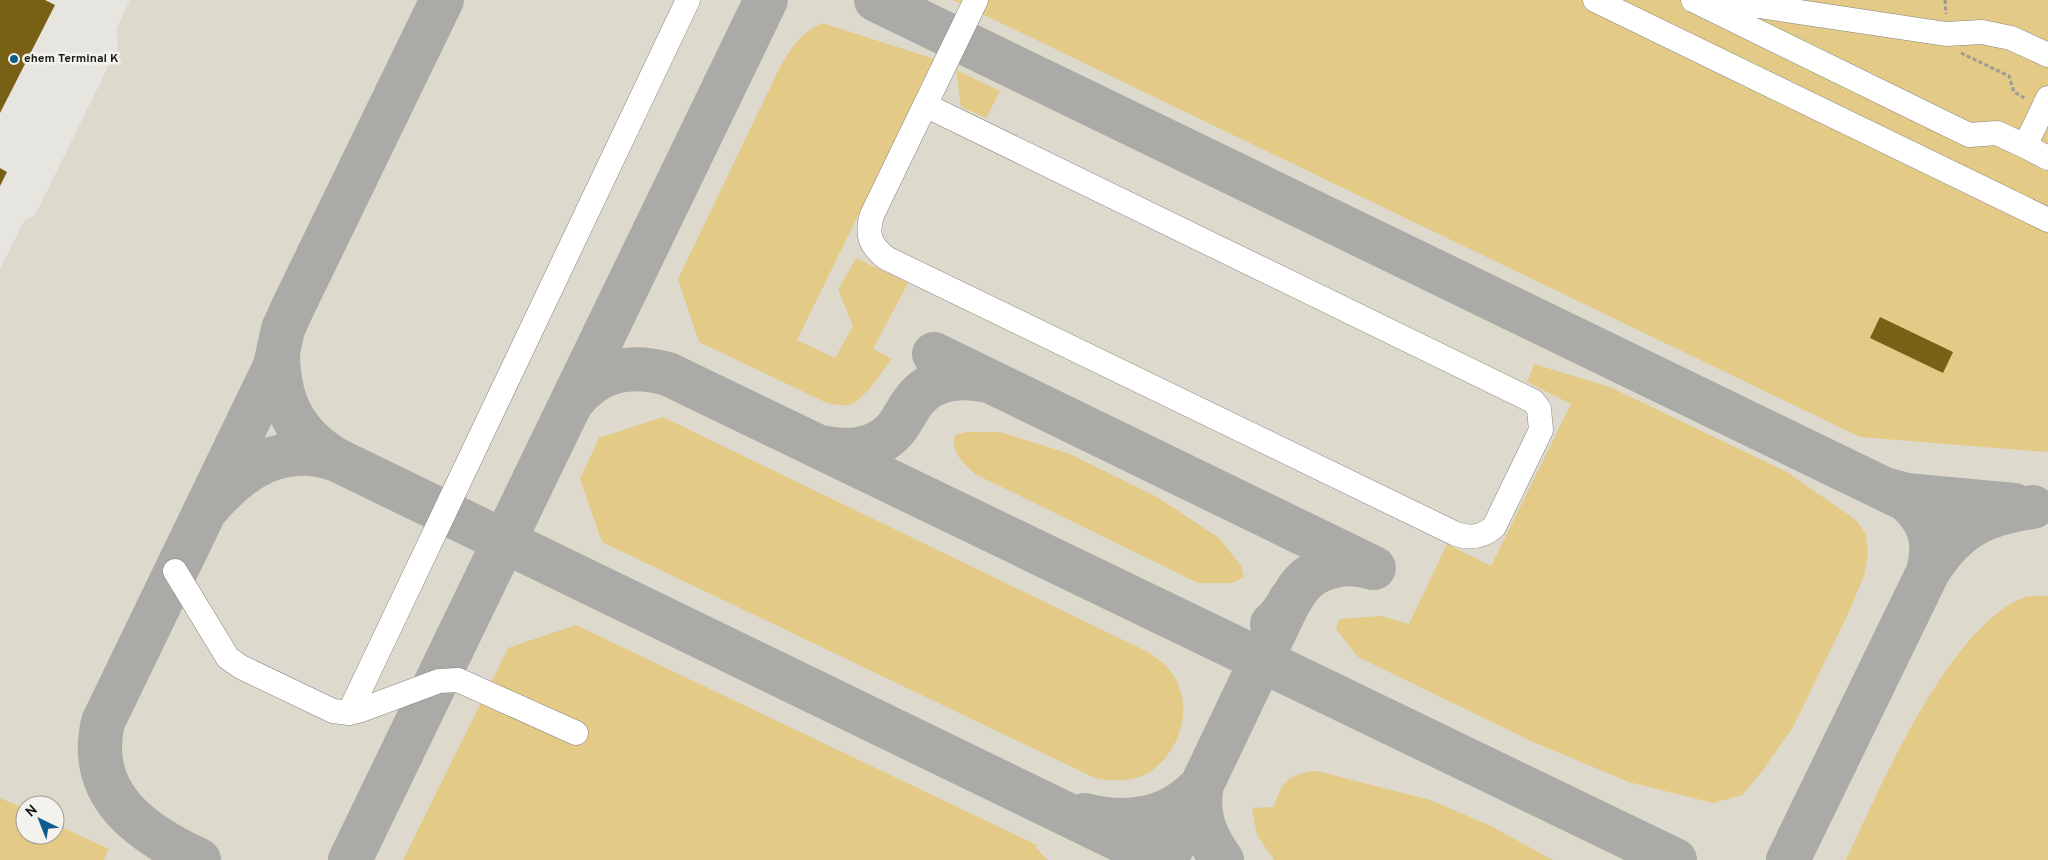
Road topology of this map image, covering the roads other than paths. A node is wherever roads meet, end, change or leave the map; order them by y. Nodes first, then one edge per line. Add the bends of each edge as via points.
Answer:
1 (688, 0) edge
2 (976, 0) edge
3 (1595, 0) edge
4 (1695, 1) edge
5 (2048, 55) edge
6 (2046, 103) edge
7 (925, 105) junction
8 (2025, 146) junction
9 (2048, 158) edge
10 (2048, 220) edge
11 (176, 571) dead end
12 (349, 712) junction
13 (576, 733) dead end

1 - 12 lane
2 - 7 lane
3 - 10 lane
4 - 5 lane via 1733,2 1946,34 1982,32 2011,38
4 - 8 lane via 1969,135 1997,133
6 - 8 lane
7 - 7 lane via 868,228 874,248 886,258 1456,534 1477,537 1494,527 1541,430 1540,409 1533,401
8 - 9 lane
11 - 12 lane via 228,658 333,711
12 - 13 lane via 439,681 458,680

